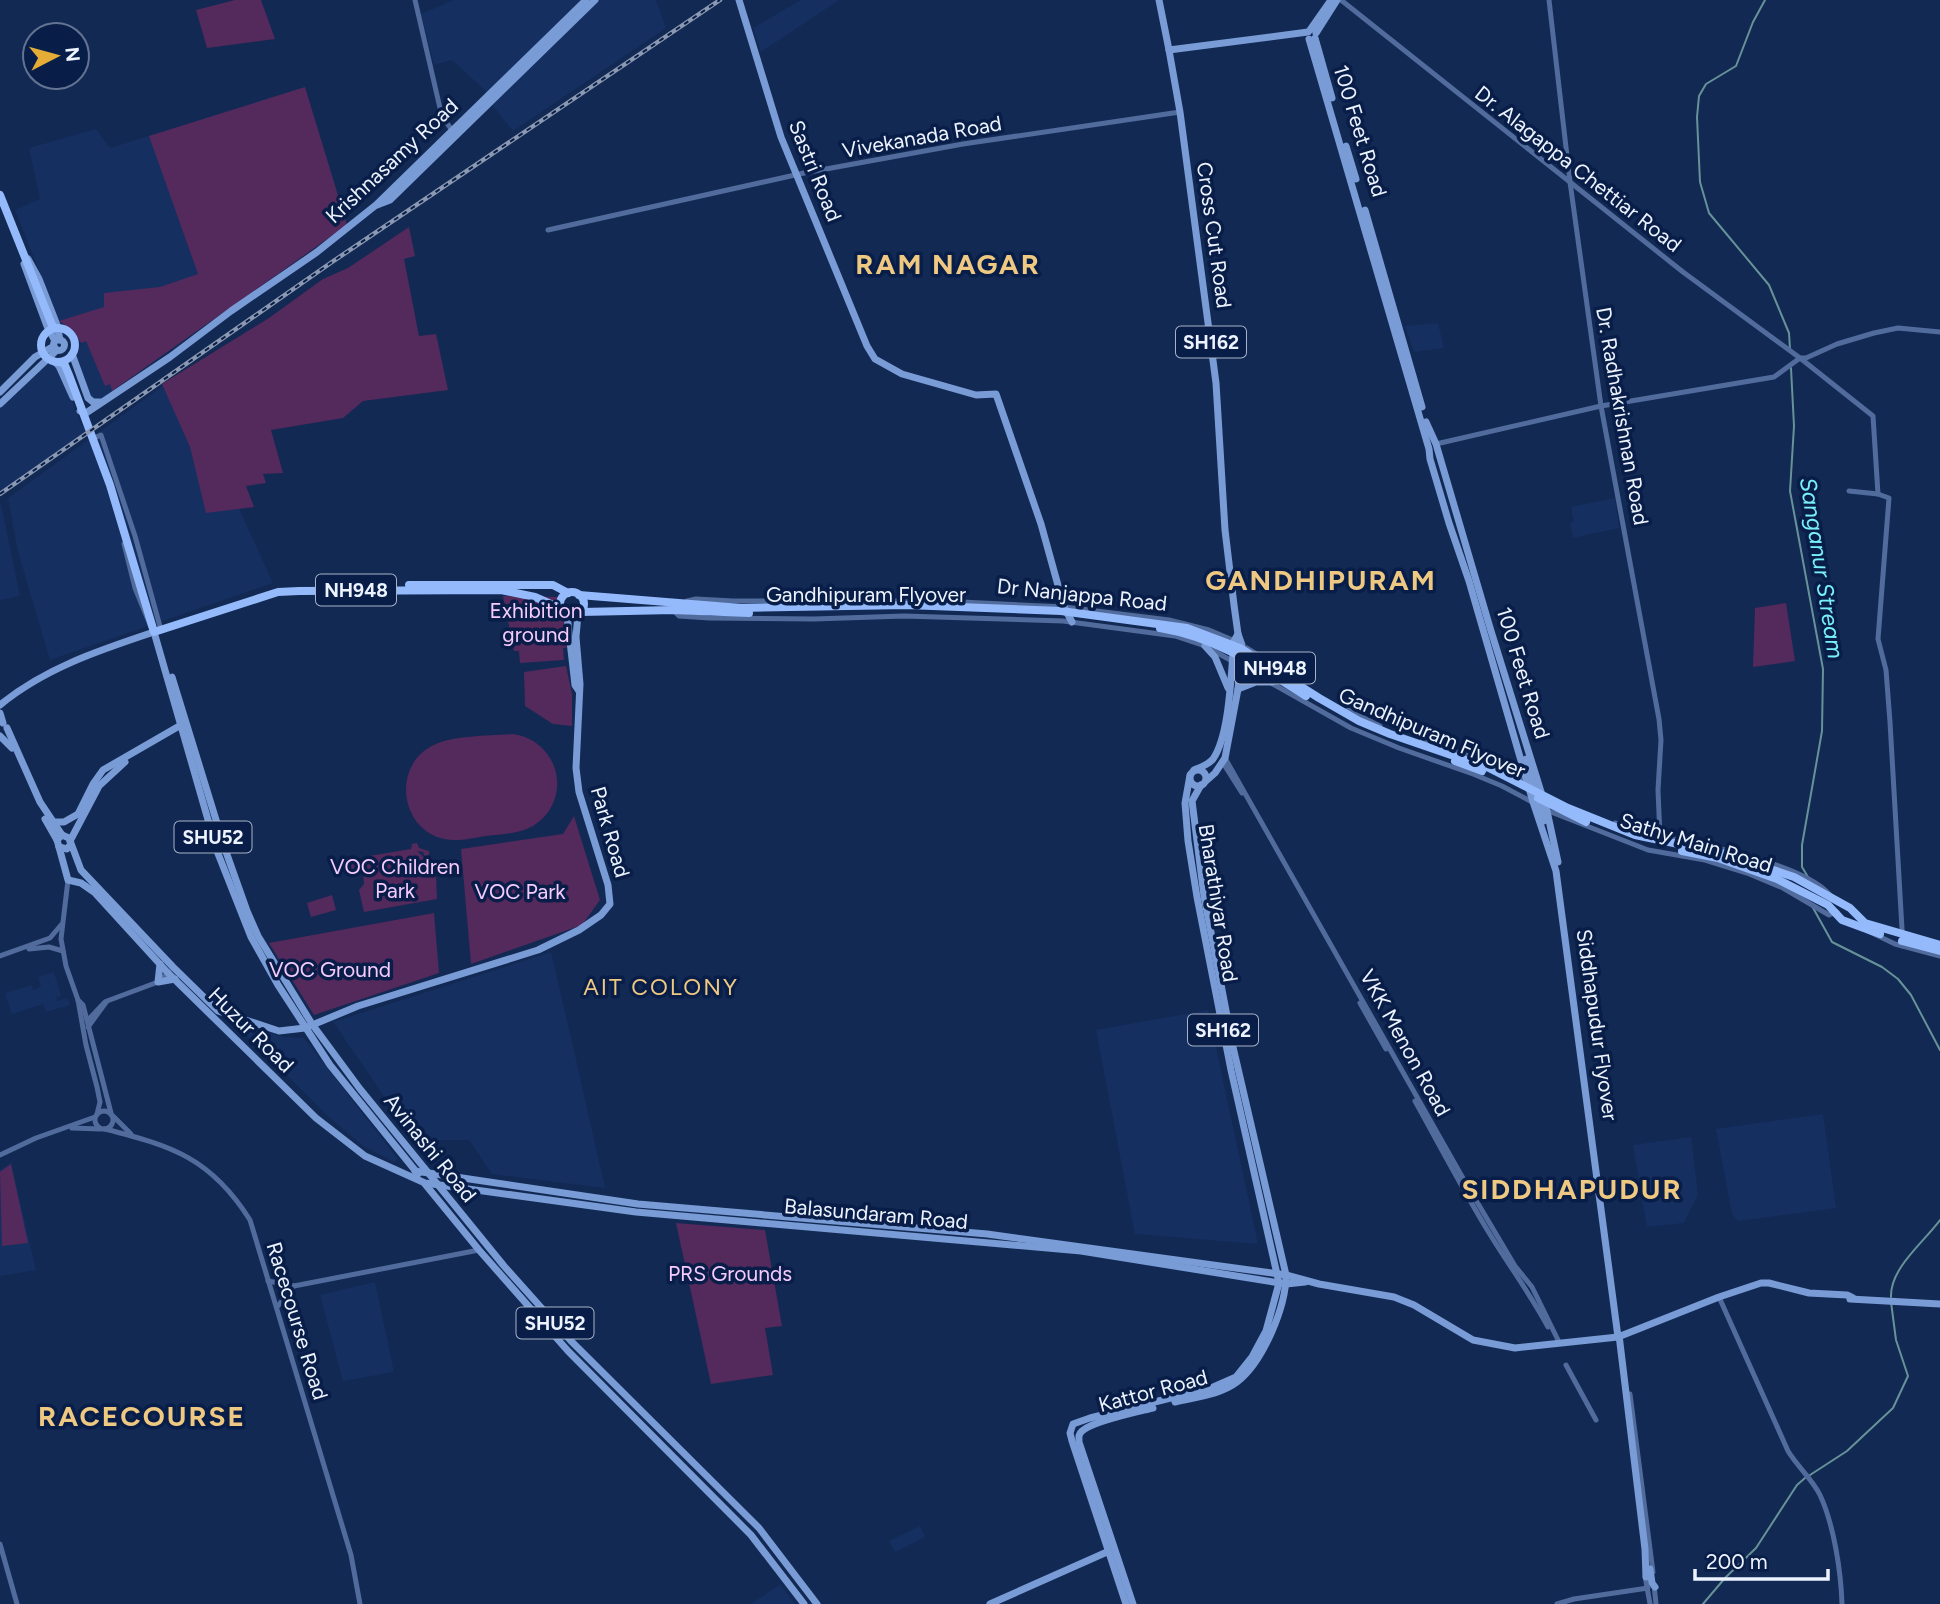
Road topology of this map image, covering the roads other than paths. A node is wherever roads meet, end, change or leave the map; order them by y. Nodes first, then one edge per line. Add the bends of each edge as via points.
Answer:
1 (415, 0) edge
2 (586, 0) edge
3 (595, 0) edge
4 (738, 0) edge
5 (1159, 0) edge
6 (1331, 0) edge
7 (1339, 0) edge
8 (1549, 0) edge
9 (1311, 35) junction
10 (1169, 50) junction
11 (1180, 112) junction
12 (454, 133) junction
13 (798, 174) junction
14 (1570, 182) junction
15 (0, 195) edge
16 (548, 230) dead end
17 (23, 253) junction
18 (51, 330) junction
19 (1940, 332) edge
20 (57, 346) junction
21 (44, 355) junction
22 (64, 359) junction
23 (1799, 359) junction
24 (0, 392) edge
25 (0, 398) edge
26 (104, 400) junction
27 (0, 404) edge
28 (1601, 406) junction
29 (1433, 447) junction
30 (1849, 491) dead end
31 (1878, 494) junction
32 (1453, 519) junction
33 (487, 587) junction
34 (568, 593) junction
35 (579, 595) junction
36 (683, 602) junction
37 (1064, 607) junction
38 (698, 608) junction
39 (673, 610) junction
40 (564, 612) junction
41 (580, 613) junction
42 (1073, 622) junction
43 (158, 629) junction
44 (1236, 638) junction
45 (1242, 645) junction
46 (1205, 646) junction
47 (1232, 661) junction
48 (1241, 666) junction
49 (1272, 682) junction
50 (579, 691) junction
51 (1234, 691) junction
52 (0, 705) edge
53 (0, 713) edge
54 (3, 724) edge
55 (184, 727) junction
56 (0, 736) edge
57 (1224, 760) junction
58 (1192, 772) junction
59 (1203, 783) junction
60 (1528, 783) junction
61 (1541, 791) junction
62 (1533, 802) junction
63 (1547, 811) junction
64 (78, 814) junction
65 (51, 822) junction
66 (1660, 837) junction
67 (61, 842) junction
68 (72, 846) junction
69 (65, 869) junction
70 (81, 870) junction
71 (68, 880) junction
72 (1813, 895) junction
73 (1844, 905) junction
74 (1853, 912) junction
75 (1837, 914) junction
76 (1846, 922) junction
77 (61, 925) junction
78 (1866, 930) junction
79 (1881, 930) junction
80 (1940, 945) edge
81 (1903, 946) junction
82 (22, 950) junction
83 (63, 951) junction
84 (1940, 953) edge
85 (0, 956) edge
86 (159, 964) junction
87 (170, 970) junction
88 (174, 979) junction
89 (158, 982) junction
90 (107, 1001) junction
91 (81, 1002) junction
92 (214, 1012) junction
93 (88, 1024) junction
94 (309, 1026) junction
95 (112, 1114) junction
96 (96, 1115) junction
97 (69, 1128) junction
98 (103, 1129) junction
99 (134, 1136) junction
100 (406, 1147) junction
101 (0, 1154) edge
102 (407, 1160) junction
103 (393, 1168) junction
104 (415, 1171) junction
105 (427, 1172) junction
106 (425, 1183) junction
107 (438, 1186) junction
108 (715, 1214) junction
109 (479, 1250) junction
110 (1283, 1279) junction
111 (268, 1281) junction
112 (294, 1286) junction
113 (1720, 1299) junction
114 (1940, 1304) edge
115 (277, 1307) junction
116 (1621, 1337) junction
117 (1558, 1342) junction
118 (1566, 1365) dead end
119 (1596, 1420) dead end
120 (0, 1544) edge
121 (1111, 1551) junction
122 (1648, 1565) junction
123 (1646, 1577) junction
124 (1651, 1588) junction
125 (17, 1604) edge
126 (360, 1604) edge
127 (804, 1604) edge
128 (817, 1604) edge
129 (990, 1604) edge
130 (1126, 1604) edge
131 (1133, 1604) edge
132 (1557, 1604) edge
133 (1650, 1604) edge
134 (1656, 1604) edge
135 (1842, 1604) edge

1 - 12 street via 440,108
2 - 12 main road, Krishnasamy Road
3 - 12 main road
4 - 13 main road, Sastri Road via 781,137
5 - 10 main road, Cross Cut Road
6 - 9 main road
7 - 9 main road
7 - 14 street, Dr. Alagappa Chettiar Road
8 - 14 street, Dr. Radhakrishnan Road
9 - 10 main road via 1299,32
9 - 29 main road, 100 Feet Road
9 - 29 main road, 100 Feet Road
10 - 11 main road, Cross Cut Road / SH162
11 - 13 street, Vivekanada Road
11 - 44 main road, Cross Cut Road / SH162 via 1216,383
12 - 26 main road, Krishnasamy Road via 317,252
13 - 16 street, Vivekanada Road
13 - 37 main road, Sastri Road via 875,359 955,390 996,394
14 - 23 street, Dr. Alagappa Chettiar Road
14 - 28 street, Dr. Radhakrishnan Road
15 - 17 highway
17 - 18 highway
17 - 20 main road via 57,325
18 - 21 highway via 41,345
18 - 22 highway via 66,330 73,338 75,343
19 - 23 street via 1898,328
20 - 22 main road
20 - 24 main road via 35,357
20 - 27 main road
21 - 22 highway
21 - 25 main road
22 - 26 main road via 88,398
22 - 26 main road, Krishnasamy Road via 59,366 78,408 86,413
22 - 43 highway via 116,488
23 - 28 street via 1774,377
23 - 31 street, Dr. Alagappa Chettiar Road via 1873,416
28 - 29 street
28 - 66 street, Dr. Radhakrishnan Road via 1660,719
29 - 32 main road, Siddhapudur Flyover
29 - 32 main road, Siddhapudur Flyover via 1432,458
29 - 60 main road, 100 Feet Road via 1430,459
29 - 61 main road, 100 Feet Road
30 - 31 street
31 - 81 street, Dr. Alagappa Chettiar Road via 1889,498 1878,639 1891,724
32 - 122 main road, Siddhapudur Flyover via 1559,873
33 - 34 highway, NH948 via 553,585
33 - 40 highway, NH948 via 535,597
33 - 43 highway, NH948 via 277,588
34 - 35 highway, NH948
34 - 40 highway via 562,598
35 - 36 highway, Dr Nanjappa Road / NH948
35 - 41 highway via 584,601
36 - 37 street, Dr Nanjappa Road via 696,598 871,600
36 - 38 highway, Gandhipuram Flyover / NH948
37 - 42 main road
37 - 44 street, Dr Nanjappa Road via 1169,620
38 - 39 highway, Gandhipuram Flyover / NH948
38 - 72 highway, Gandhipuram Flyover / NH948 via 906,605 1061,611 1187,628 1240,648 1359,721 1489,768 1589,817 1651,840 1745,859 1794,877
39 - 41 highway, Dr Nanjappa Road / NH948
39 - 42 street, Dr Nanjappa Road via 679,616 709,618 904,616
40 - 41 highway, NH948
40 - 50 main road
41 - 50 main road, Park Road via 576,636
42 - 46 street, Dr Nanjappa Road via 1175,636
43 - 43 street via 147,622 90,440 101,435 135,536
43 - 52 main road via 77,660
43 - 55 main road, Avinashi Road / SHU52
44 - 45 main road, SH162
44 - 47 main road, SH162
45 - 48 main road, SH162
45 - 60 street, Sathy Main Road via 1359,716 1401,736 1478,759
46 - 47 street, Dr Nanjappa Road
46 - 51 main road
47 - 48 street, Dr Nanjappa Road
47 - 51 main road, SH162
48 - 49 street, Dr Nanjappa Road
48 - 51 main road, SH162
49 - 51 main road via 1256,682
49 - 62 street, Sathy Main Road via 1351,728
50 - 94 main road, Park Road via 579,792 610,904 579,930 538,950
51 - 57 main road, SH162
51 - 58 main road, SH162 via 1220,746 1212,760
53 - 54 main road
54 - 56 main road
54 - 65 main road
55 - 64 main road via 103,770
55 - 68 main road via 105,779
55 - 94 main road, Avinashi Road / SHU52 via 227,866 258,936
56 - 67 main road via 13,751 36,804
57 - 59 main road, SH162
57 - 117 street, VKK Menon Road via 1469,1191 1532,1287
58 - 59 main road via 1203,772
58 - 59 main road via 1192,784
58 - 110 main road, Bharathiyar Road / SH162 via 1185,803 1197,897 1249,1151
59 - 110 main road, Bharathiyar Road / SH162 via 1192,801 1204,896
60 - 61 street, Sathy Main Road
60 - 62 main road, 100 Feet Road
61 - 63 main road, 100 Feet Road
61 - 66 street, Sathy Main Road
62 - 63 street, Sathy Main Road
62 - 116 main road, 100 Feet Road via 1556,871
63 - 72 street, Sathy Main Road via 1648,850 1706,860
63 - 116 main road, 100 Feet Road via 1561,872
64 - 65 main road via 64,822
64 - 67 main road
65 - 67 main road
66 - 72 street, Sathy Main Road via 1714,846 1779,867 1800,876
67 - 68 main road via 67,849
67 - 68 main road via 67,835
67 - 69 main road
68 - 70 main road, Huzur Road
69 - 70 main road via 71,864
69 - 71 main road
70 - 87 main road, Huzur Road
71 - 77 street
71 - 86 main road, Huzur Road via 94,892
72 - 73 highway, Gandhipuram Flyover / NH948 via 1828,894
72 - 75 highway, Gandhipuram Flyover / NH948
73 - 74 highway, NH948
73 - 75 highway
74 - 76 highway
74 - 79 highway, NH948
75 - 76 highway, NH948
76 - 78 highway, NH948
77 - 82 street via 50,938
77 - 83 street
78 - 79 highway, NH948
78 - 81 street
79 - 80 highway, NH948
79 - 84 highway, NH948
81 - 84 street
82 - 83 street via 49,947
82 - 85 street
83 - 91 street
86 - 87 main road, Huzur Road
86 - 89 main road
87 - 88 main road, Huzur Road
87 - 89 street
87 - 92 main road, Huzur Road via 195,989
88 - 89 main road
88 - 92 main road, Huzur Road
89 - 90 street
90 - 91 street via 88,1006
90 - 93 street
91 - 93 street
91 - 96 street via 99,1096
92 - 94 main road via 279,1031
92 - 103 main road, Huzur Road via 316,1118 365,1156
93 - 95 street
94 - 100 main road, Avinashi Road / SHU52
94 - 102 main road, Avinashi Road / SHU52 via 352,1094
95 - 96 street via 103,1110
95 - 98 street via 113,1123
95 - 99 street
96 - 97 street
96 - 98 street via 96,1125
97 - 98 street, Racecourse Road
97 - 101 street
98 - 99 street, Racecourse Road
99 - 111 street, Racecourse Road via 191,1157 234,1194 250,1220
100 - 102 main road
100 - 105 main road, Avinashi Road / SHU52
102 - 103 main road
102 - 104 main road, Avinashi Road / SHU52
103 - 106 main road, Huzur Road
104 - 105 main road, Balasundaram Road
104 - 106 main road, Avinashi Road / SHU52
105 - 107 main road, Avinashi Road / SHU52
105 - 108 main road, Balasundaram Road
106 - 107 main road, Huzur Road
106 - 109 main road, Avinashi Road / SHU52
107 - 108 main road, Balasundaram Road via 636,1212
107 - 128 main road, Avinashi Road / SHU52 via 571,1341 758,1528
108 - 110 main road, Balasundaram Road via 1082,1251 1183,1269
109 - 112 street
109 - 127 main road, Avinashi Road / SHU52 via 568,1351 751,1535
110 - 117 main road, Balasundaram Road via 1394,1297 1473,1340 1491,1345 1515,1348
110 - 121 main road, Kattor Road / SH162 via 1266,1331 1236,1377 1211,1388 1073,1424 1072,1441
111 - 112 street
111 - 115 street, Racecourse Road
112 - 115 street
113 - 114 main road via 1764,1287 1810,1297
113 - 116 main road
113 - 116 main road
113 - 135 street via 1788,1451 1820,1495 1838,1564
115 - 126 street, Racecourse Road via 348,1546
116 - 117 main road, Balasundaram Road
116 - 123 street
116 - 124 street
118 - 119 street
120 - 125 street
121 - 129 main road
121 - 130 main road, SH162
121 - 131 main road, SH162
122 - 123 main road, Siddhapudur Flyover
122 - 124 main road, Siddhapudur Flyover
123 - 124 street
124 - 132 street
124 - 133 street
124 - 134 street

